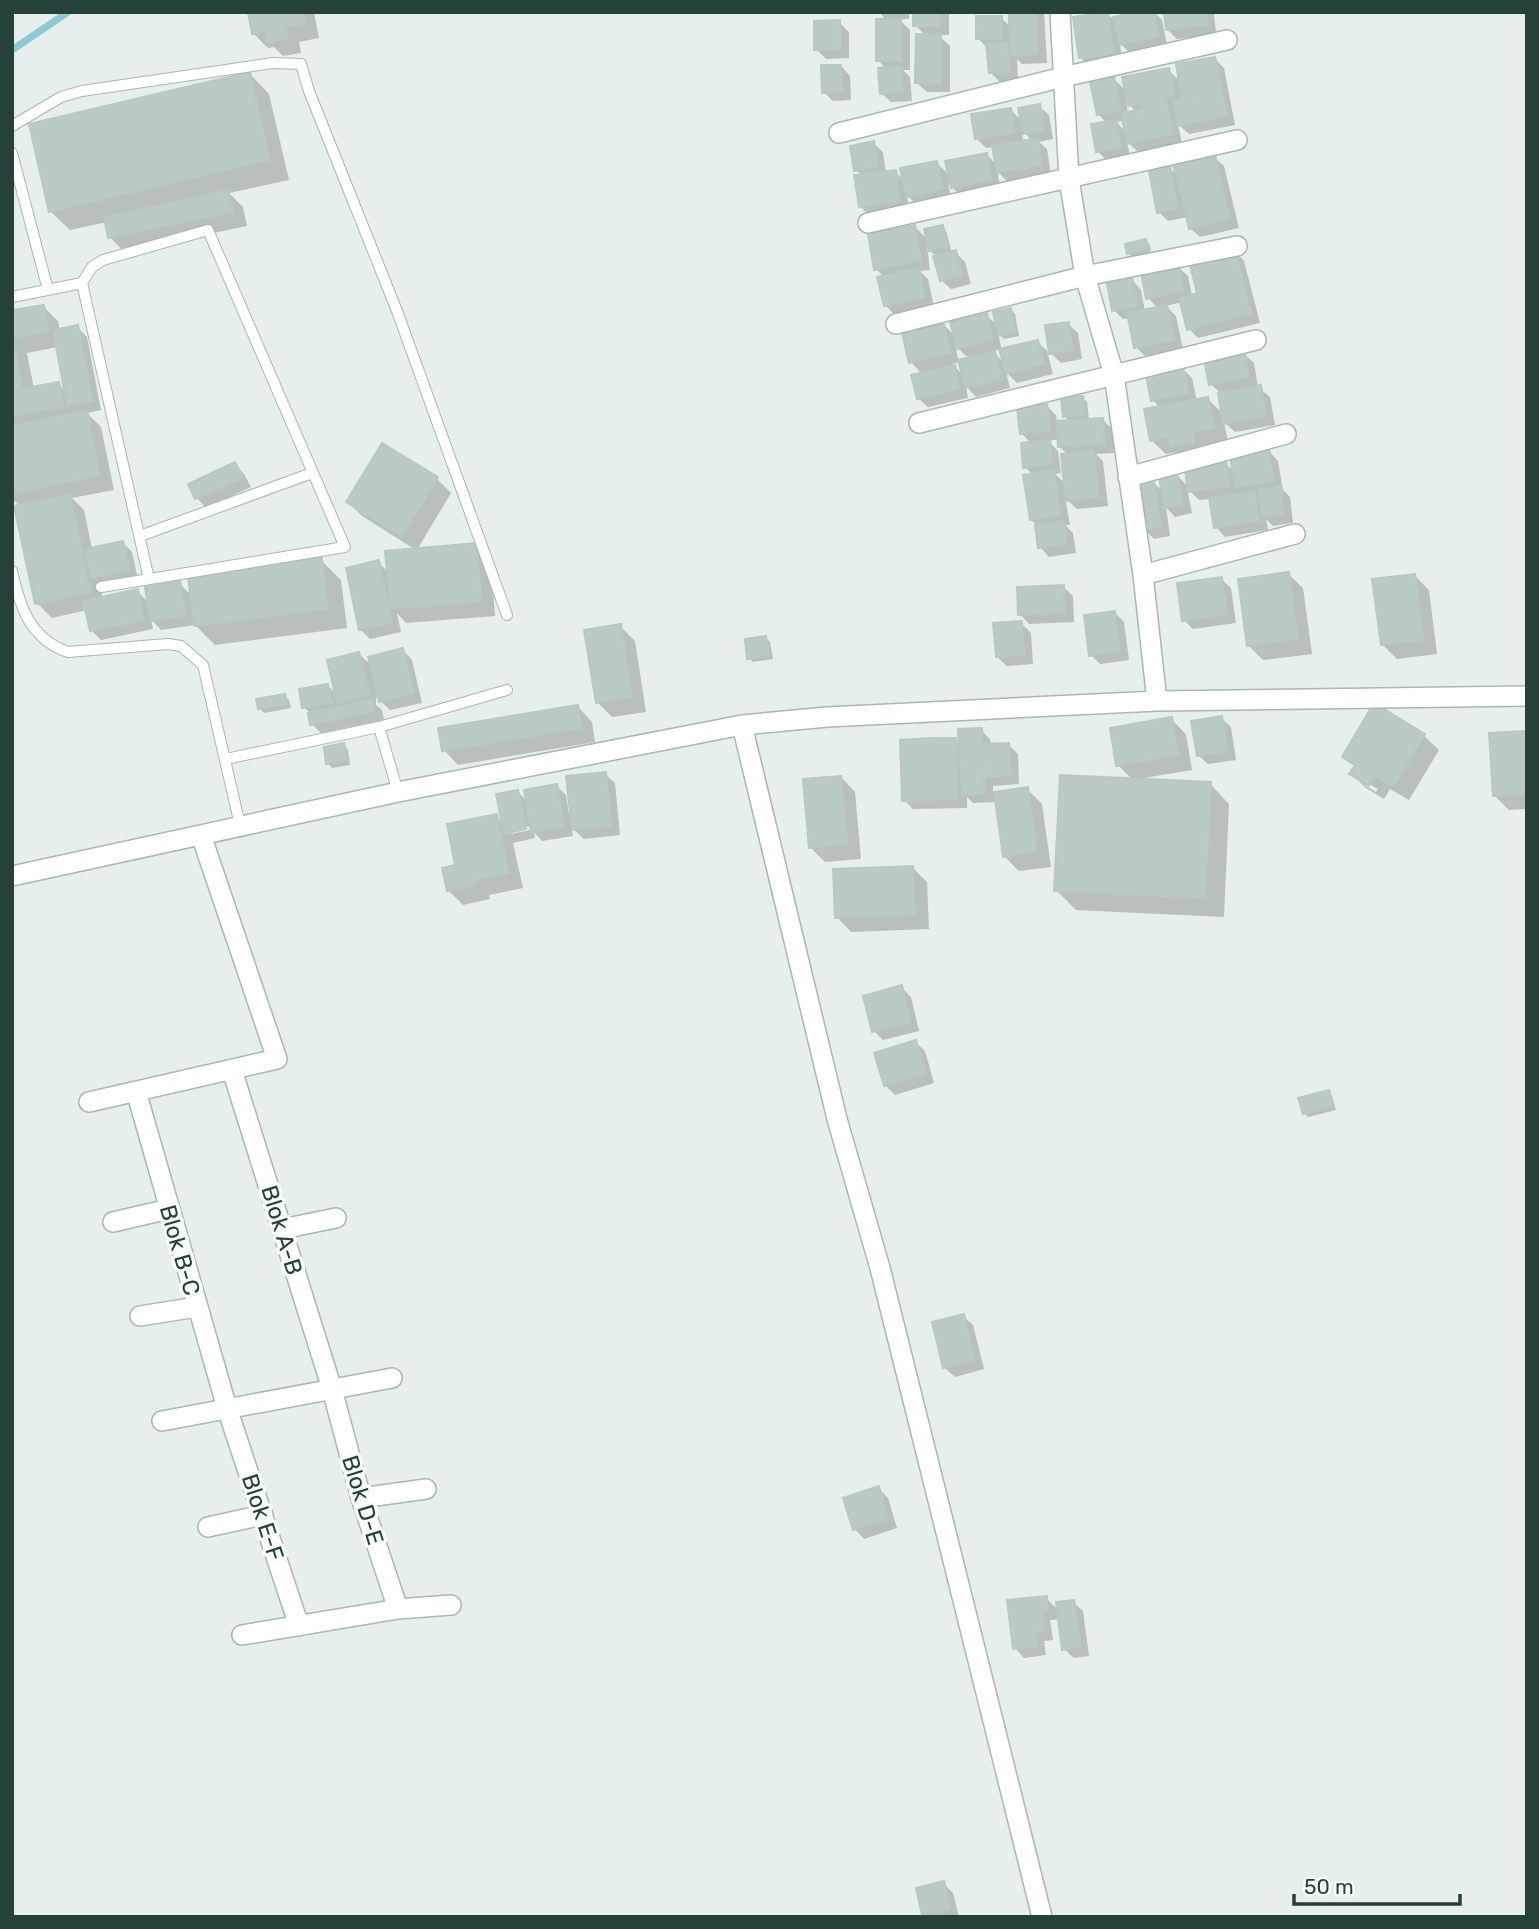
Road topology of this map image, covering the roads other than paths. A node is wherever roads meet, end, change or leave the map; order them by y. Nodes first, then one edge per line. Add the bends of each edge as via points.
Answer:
1 (1060, 12) edge
2 (1227, 40) dead end
3 (1063, 78) junction
4 (12, 126) edge
5 (839, 133) dead end
6 (1237, 140) dead end
7 (12, 153) edge
8 (1069, 179) junction
9 (868, 223) dead end
10 (1237, 246) dead end
11 (1085, 276) junction
12 (82, 283) junction
13 (48, 290) junction
14 (12, 297) edge
15 (896, 324) dead end
16 (1256, 340) dead end
17 (1114, 375) junction
18 (919, 423) dead end
19 (1286, 434) dead end
20 (312, 472) junction
21 (1128, 477) junction
22 (1295, 534) dead end
23 (140, 536) junction
24 (12, 571) edge
25 (1143, 576) junction
26 (149, 579) junction
27 (100, 587) dead end
28 (507, 615) dead end
29 (507, 690) dead end
30 (1527, 696) edge
31 (1157, 701) junction
32 (742, 725) junction
33 (379, 727) junction
34 (226, 759) junction
35 (398, 792) junction
36 (240, 825) junction
37 (201, 835) junction
38 (12, 876) edge
39 (232, 1070) junction
40 (136, 1091) junction
41 (89, 1102) dead end
42 (169, 1209) junction
43 (336, 1218) dead end
44 (113, 1222) dead end
45 (282, 1229) junction
46 (197, 1307) junction
47 (140, 1316) dead end
48 (392, 1378) dead end
49 (332, 1390) junction
50 (227, 1408) junction
51 (162, 1421) dead end
52 (426, 1489) dead end
53 (361, 1498) junction
54 (263, 1515) junction
55 (208, 1527) dead end
56 (451, 1605) dead end
57 (398, 1609) junction
58 (299, 1626) junction
59 (242, 1634) dead end
60 (1042, 1917) edge

1 - 3 street
2 - 3 street
3 - 5 street
3 - 8 street
4 - 28 lane via 61,97 82,91 273,63 301,64
6 - 8 street
7 - 13 lane
8 - 9 street
8 - 11 street
10 - 11 street
11 - 15 street
11 - 17 street
12 - 13 lane
12 - 20 lane via 103,260 208,230
12 - 23 lane
13 - 14 lane
16 - 17 street
17 - 18 street
17 - 21 street
19 - 21 street
20 - 23 lane
20 - 26 lane via 345,547
21 - 25 street
22 - 25 street
23 - 26 lane
24 - 34 lane via 19,605 35,630 56,648 68,652 168,644 191,653 203,665
25 - 31 street
26 - 27 lane
29 - 33 lane
30 - 31 street
31 - 32 street
32 - 35 street
32 - 60 street via 837,1119 880,1268
33 - 34 lane
33 - 35 lane
34 - 36 lane
35 - 36 street
36 - 37 street
37 - 38 street
37 - 39 street via 277,1059
39 - 40 street
39 - 45 street, Blok A-B
40 - 41 street
40 - 42 street, Blok B-C
42 - 44 street
42 - 46 street, Blok B-C
43 - 45 street
45 - 49 street, Blok A-B
46 - 47 street
46 - 50 street, Blok B-C
48 - 49 street
49 - 50 street
49 - 53 street, Blok D-E
50 - 51 street
50 - 54 street, Blok E-F
52 - 53 street
53 - 57 street, Blok D-E
54 - 55 street
54 - 58 street, Blok E-F
56 - 57 street
57 - 58 street
58 - 59 street

